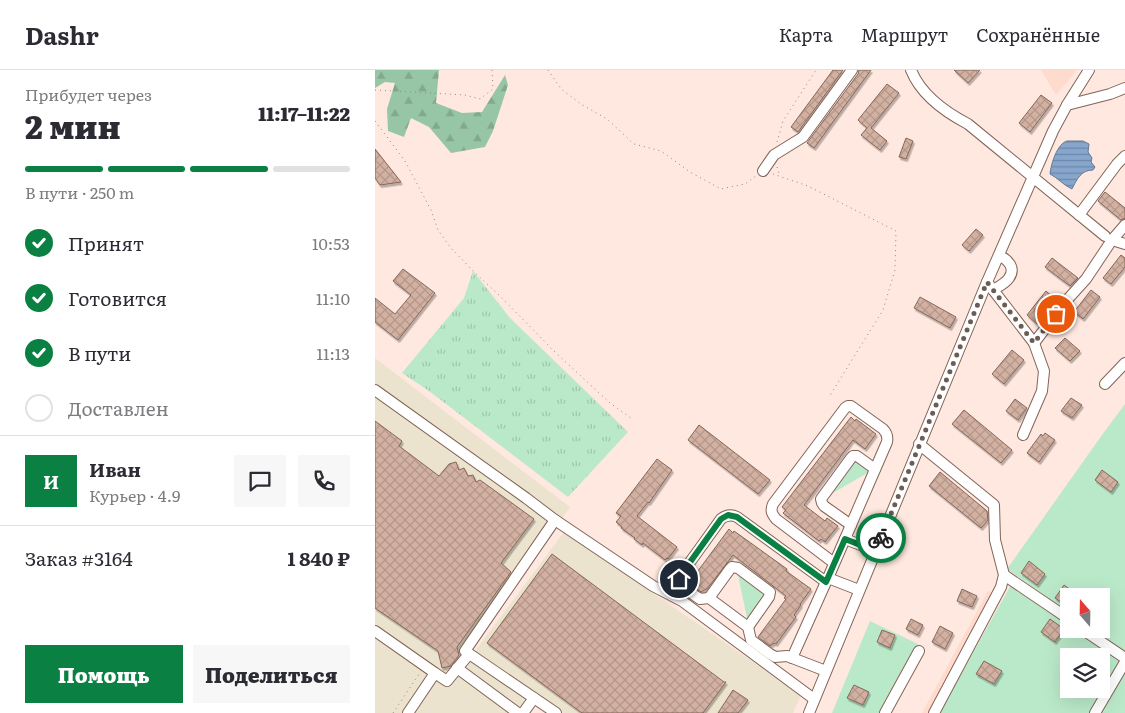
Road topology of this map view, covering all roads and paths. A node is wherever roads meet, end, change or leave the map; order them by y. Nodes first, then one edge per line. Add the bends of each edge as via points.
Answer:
1 (492, 70) edge
2 (547, 70) edge
3 (816, 70) edge
4 (851, 70) edge
5 (911, 70) edge
6 (1089, 70) edge
7 (1125, 88) edge
8 (375, 90) edge
9 (1067, 105) junction
10 (375, 121) edge
11 (773, 155) junction
12 (1125, 156) edge
13 (763, 171) junction
14 (780, 176) junction
15 (1033, 177) junction
16 (1079, 214) junction
17 (1125, 225) edge
18 (1109, 238) junction
19 (1125, 244) edge
20 (999, 256) junction
21 (990, 286) junction
22 (1034, 343) junction
23 (1125, 363) edge
24 (1105, 384) dead end
25 (375, 390) edge
26 (829, 397) dead end
27 (631, 418) dead end
28 (1023, 435) dead end
29 (919, 444) junction
30 (875, 469) junction
31 (555, 520) junction
32 (851, 525) junction
33 (845, 539) junction
34 (876, 551) junction
35 (834, 563) junction
36 (1004, 575) junction
37 (827, 580) junction
38 (859, 590) junction
39 (709, 598) junction
40 (1060, 613) edge
41 (748, 627) junction
42 (375, 631) edge
43 (1095, 638) edge
44 (919, 651) dead end
45 (469, 654) junction
46 (792, 658) junction
47 (1125, 658) edge
48 (1125, 662) edge
49 (425, 666) junction
50 (457, 668) junction
51 (826, 671) junction
52 (435, 673) junction
53 (534, 698) junction
54 (815, 699) junction
55 (393, 713) edge
56 (408, 713) edge
57 (518, 713) edge
58 (523, 713) edge
59 (556, 713) edge
60 (809, 713) edge
61 (885, 713) edge
62 (934, 713) edge
63 (1095, 713) edge

1 - 8 path via 493,89 479,99 465,94
2 - 13 path via 561,89 607,119 634,144 661,151 721,189 745,184
3 - 11 path via 783,121
4 - 11 street via 803,137
5 - 15 street via 926,94 948,114 968,124
6 - 9 street
7 - 9 street
9 - 15 street
10 - 27 path via 405,161 438,230 451,248 556,353
11 - 13 street
11 - 14 path
12 - 16 street
13 - 14 path
14 - 26 path via 808,186 896,231 895,270 883,310
15 - 16 street
15 - 20 street
16 - 18 street
17 - 18 street
18 - 19 street
18 - 22 street via 1086,279
20 - 21 street
20 - 21 street via 1007,261 1012,272 1001,285
21 - 22 street
21 - 29 street
22 - 28 street via 1044,371 1042,391
23 - 24 street
25 - 31 street
29 - 34 street
29 - 36 street via 993,505 995,540
30 - 32 street
30 - 32 street via 853,456 823,494 824,506
30 - 35 street via 887,442 887,433 854,407 847,406 773,504 772,515 776,519
31 - 45 street via 465,651
31 - 54 street via 653,586 682,601
32 - 33 street
33 - 34 street
33 - 35 street
34 - 38 street
35 - 37 street
36 - 40 street
36 - 62 street via 1001,587
37 - 38 street
37 - 39 street via 737,517 728,515 721,519 679,579 681,586 700,599
37 - 46 street
38 - 51 street
39 - 41 street
39 - 41 street via 732,567 769,590 770,595
41 - 46 street via 751,640 770,654
42 - 49 street
43 - 47 street
44 - 61 street
45 - 50 street
45 - 53 street
46 - 51 street
48 - 63 street
49 - 52 street
49 - 55 path
50 - 52 street via 447,682
50 - 57 street
51 - 54 street
52 - 56 street
53 - 58 street
53 - 59 street
54 - 60 street

